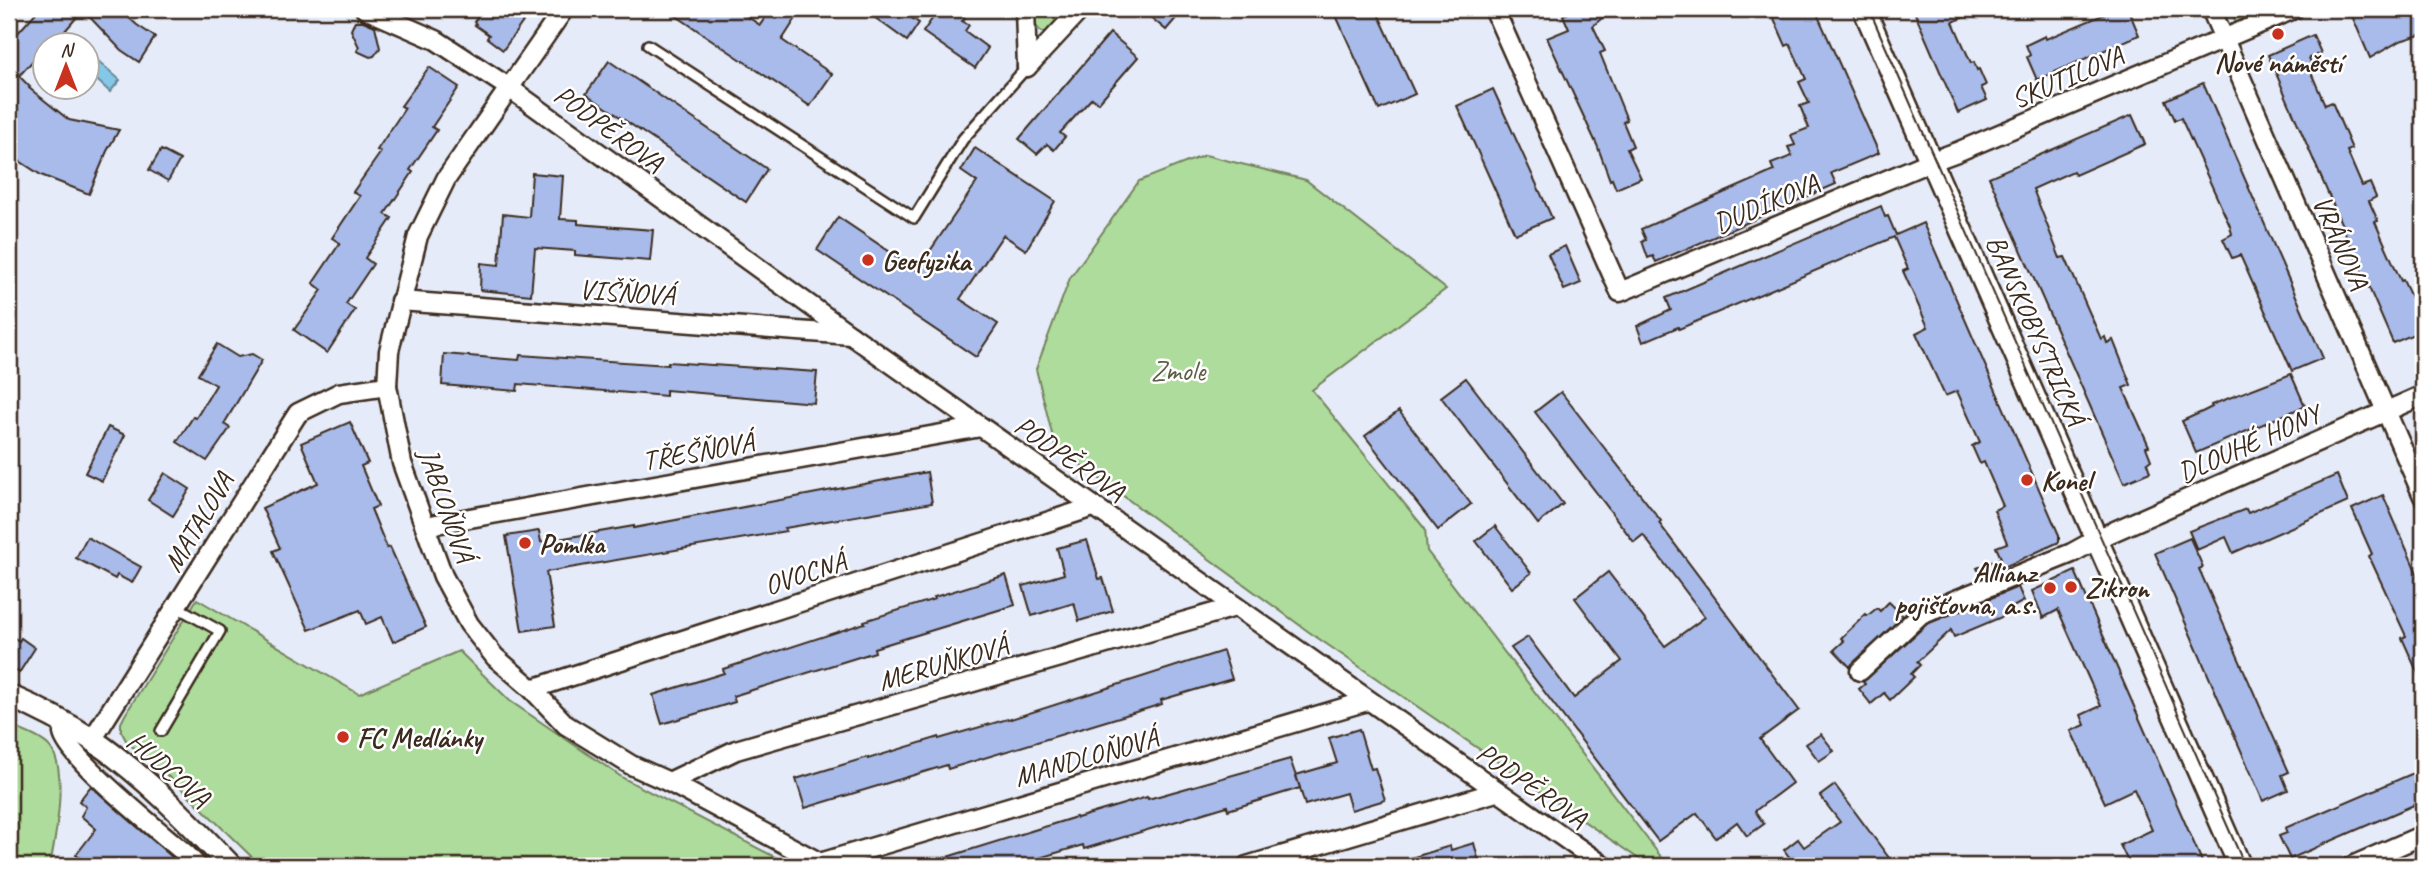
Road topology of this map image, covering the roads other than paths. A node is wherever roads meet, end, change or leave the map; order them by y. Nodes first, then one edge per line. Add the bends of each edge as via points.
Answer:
1 (365, 9) edge
2 (564, 9) edge
3 (1025, 9) edge
4 (1081, 9) edge
5 (1494, 9) edge
6 (1864, 9) edge
7 (2211, 9) edge
8 (2294, 9) edge
9 (2223, 39) junction
10 (648, 45) dead end
11 (1027, 67) junction
12 (508, 88) junction
13 (1931, 162) junction
14 (400, 301) junction
15 (851, 335) junction
16 (387, 386) junction
17 (2423, 395) edge
18 (2386, 411) junction
19 (981, 427) junction
20 (2423, 496) edge
21 (1093, 507) junction
22 (425, 526) junction
23 (2097, 539) junction
24 (177, 607) junction
25 (1236, 607) junction
26 (1860, 671) dead end
27 (532, 689) junction
28 (9, 696) edge
29 (1367, 701) junction
30 (64, 722) junction
31 (161, 732) dead end
32 (92, 740) junction
33 (669, 782) junction
34 (1496, 792) junction
35 (2423, 835) edge
36 (823, 864) edge
37 (197, 866) edge
38 (231, 866) edge
39 (1247, 866) edge
40 (1604, 866) edge
41 (2240, 866) edge
42 (2352, 866) edge

1 - 12 street, PODPĚROVA via 436,40
2 - 12 street, JABLOŇOVÁ
3 - 11 street
4 - 11 street
5 - 13 street, DUDÍKOVA via 1620,292
6 - 13 street, BANSKOBYSTRICKÁ
7 - 9 street, VRÁNOVA
8 - 9 street
9 - 13 street, SKUTILOVA
9 - 18 street, VRÁNOVA
10 - 11 lane via 914,218 963,139
12 - 14 street, JABLOŇOVÁ via 446,179 418,236
12 - 15 street, PODPĚROVA
13 - 23 street, BANSKOBYSTRICKÁ
14 - 15 street, VIŠŇOVÁ
14 - 16 street, JABLOŇOVÁ
15 - 19 street, PODPĚROVA
16 - 22 street, JABLOŇOVÁ via 402,463
16 - 24 street, MATALOVA via 339,393 298,413
17 - 18 street, DLOUHÉ HONY
18 - 20 street, VRÁNOVA
18 - 23 street, DLOUHÉ HONY
19 - 21 street, PODPĚROVA
19 - 22 street, TŘEŠŇOVÁ
21 - 25 street, PODPĚROVA
21 - 27 street, OVOCNÁ
22 - 27 street, JABLOŇOVÁ via 443,576 469,624 495,657
23 - 26 street, DLOUHÉ HONY via 1921,614
23 - 41 street, BANSKOBYSTRICKÁ
24 - 31 lane via 220,631
24 - 32 street, MATALOVA
25 - 29 street, PODPĚROVA
25 - 33 street, MERUŇKOVÁ via 736,750
27 - 33 street, JABLOŇOVÁ via 566,725 631,765
28 - 30 street, HUDCOVA
29 - 34 street, PODPĚROVA
29 - 36 street, MANDLOŇOVÁ
30 - 32 street, HUDCOVA
30 - 37 street, HUDCOVA via 63,735 87,765
32 - 38 street, HUDCOVA via 168,801
33 - 36 street, JABLOŇOVÁ
34 - 39 street
34 - 40 street, PODPĚROVA
35 - 42 street

